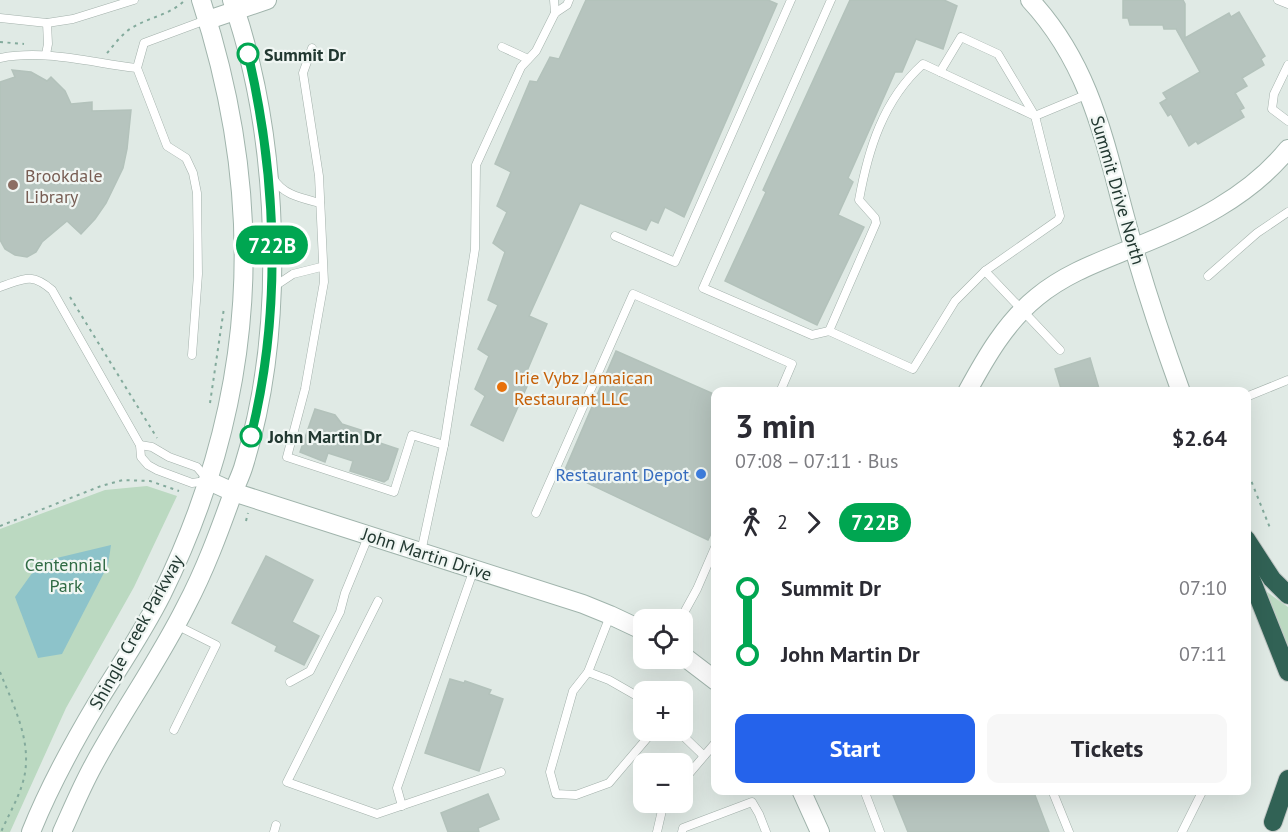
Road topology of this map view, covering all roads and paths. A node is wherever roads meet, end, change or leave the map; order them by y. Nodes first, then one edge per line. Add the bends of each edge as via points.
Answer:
1 (134, 0) edge
2 (185, 0) edge
3 (201, 0) edge
4 (267, 0) edge
5 (554, 0) edge
6 (569, 0) edge
7 (791, 0) edge
8 (831, 0) edge
9 (1030, 0) edge
10 (1278, 0) edge
11 (1288, 4) edge
12 (234, 5) edge
13 (555, 13) junction
14 (0, 18) edge
15 (208, 20) junction
16 (47, 23) junction
17 (0, 42) edge
18 (48, 44) junction
19 (502, 47) dead end
20 (312, 48) dead end
21 (101, 53) dead end
22 (46, 54) junction
23 (0, 58) edge
24 (528, 59) junction
25 (1288, 65) edge
26 (137, 69) junction
27 (940, 72) junction
28 (1090, 94) junction
29 (1035, 116) junction
30 (1288, 121) edge
31 (1286, 156) edge
32 (268, 170) junction
33 (320, 202) junction
34 (1288, 212) edge
35 (615, 236) dead end
36 (1134, 248) junction
37 (321, 267) junction
38 (985, 271) junction
39 (1208, 276) dead end
40 (0, 287) edge
41 (271, 289) junction
42 (70, 297) dead end
43 (224, 308) dead end
44 (1021, 311) junction
45 (830, 332) junction
46 (1060, 350) dead end
47 (192, 355) dead end
48 (1288, 380) edge
49 (782, 387) edge
50 (970, 387) edge
51 (1179, 387) edge
52 (1251, 395) edge
53 (209, 408) dead end
54 (157, 439) dead end
55 (140, 445) junction
56 (444, 445) junction
57 (1251, 480) edge
58 (209, 481) junction
59 (180, 491) dead end
60 (233, 492) junction
61 (536, 513) dead end
62 (0, 526) edge
63 (1270, 528) dead end
64 (368, 536) junction
65 (1251, 547) edge
66 (420, 553) junction
67 (711, 556) edge
68 (474, 569) junction
69 (1251, 579) edge
70 (1288, 595) edge
71 (378, 601) dead end
72 (686, 609) edge
73 (610, 615) junction
74 (176, 625) junction
75 (633, 626) edge
76 (693, 663) edge
77 (0, 672) edge
78 (588, 672) junction
79 (1288, 672) edge
80 (711, 677) edge
81 (290, 682) dead end
82 (633, 694) edge
83 (174, 730) dead end
84 (645, 741) edge
85 (688, 741) edge
86 (711, 748) edge
87 (704, 756) junction
88 (693, 769) edge
89 (501, 772) dead end
90 (1288, 779) edge
91 (803, 795) edge
92 (866, 795) edge
93 (1054, 795) edge
94 (1200, 795) edge
95 (1288, 795) edge
96 (402, 806) junction
97 (661, 813) edge
98 (1270, 827) edge
99 (1, 832) edge
100 (31, 832) edge
101 (62, 832) edge
102 (657, 832) edge
103 (682, 832) edge
104 (766, 832) edge
105 (820, 832) edge
106 (880, 832) edge
107 (1069, 832) edge
108 (1182, 832) edge

1 - 16 lane
2 - 21 path via 176,9 129,30 107,53
3 - 15 street, Shingle Creek Parkway
4 - 12 street
5 - 13 lane
6 - 13 lane
7 - 35 lane via 675,262
8 - 45 lane via 704,288 812,335
9 - 28 street, Summit Drive North via 1066,48
10 - 11 lane
12 - 15 street
12 - 32 street, Shingle Creek Parkway via 254,82
13 - 24 lane
14 - 16 lane
15 - 26 lane via 144,43
15 - 58 street, Shingle Creek Parkway via 225,79 236,139 244,231 237,357
16 - 18 lane
17 - 18 path
18 - 22 lane
19 - 24 lane
20 - 33 lane via 303,73
22 - 23 lane
22 - 26 lane
24 - 56 lane via 476,165 475,249
25 - 30 lane via 1274,94 1272,109
26 - 47 lane via 167,146 186,158 197,193 198,274
27 - 29 lane
27 - 29 lane via 960,37 996,52
27 - 45 lane via 921,65 902,85 876,130 859,200 876,223
28 - 29 lane
28 - 36 street, Summit Drive North
29 - 38 lane via 1060,216
31 - 36 street via 1247,189 1201,218
32 - 33 lane via 278,187 291,195
32 - 41 street, Shingle Creek Parkway
33 - 37 lane
34 - 39 lane via 1249,239
36 - 44 street via 1067,277
36 - 51 street, Summit Drive North
37 - 41 lane via 293,274
37 - 56 lane via 324,282 305,389 287,457 394,492 412,435
38 - 44 lane
38 - 45 lane via 955,301 914,369
40 - 55 lane via 25,278 41,280 52,290
41 - 60 street, Shingle Creek Parkway via 257,412
42 - 54 path
43 - 53 path
44 - 46 lane
44 - 50 street via 992,347
48 - 52 lane
49 - 61 lane via 792,364 633,294
55 - 58 lane via 197,467
55 - 58 lane via 141,457 148,465 192,483
56 - 66 lane
57 - 63 path
58 - 60 street, John Martin Drive
58 - 100 street, Shingle Creek Parkway via 161,595 66,757
59 - 62 path via 150,482 123,480
60 - 64 street, John Martin Drive
60 - 74 street, Shingle Creek Parkway via 214,545
64 - 66 street, John Martin Drive
64 - 81 lane via 340,612 310,671
65 - 70 highway
66 - 68 street, John Martin Drive
67 - 72 lane
68 - 73 street, John Martin Drive
68 - 96 lane via 397,788
69 - 79 highway
71 - 96 lane via 287,782 377,814
73 - 75 street, John Martin Drive
73 - 78 lane
74 - 83 lane via 216,645
74 - 101 street, Shingle Creek Parkway via 93,766
76 - 80 street
77 - 99 path via 18,718 26,754 22,786
78 - 82 lane
78 - 84 lane via 573,691 550,772 556,794 576,795 609,783
85 - 87 lane
86 - 87 lane
87 - 88 lane
89 - 96 lane
90 - 98 highway
91 - 105 street
92 - 106 lane
93 - 107 lane
94 - 108 lane
95 - 98 highway
97 - 102 lane
103 - 104 lane via 683,828 752,802

